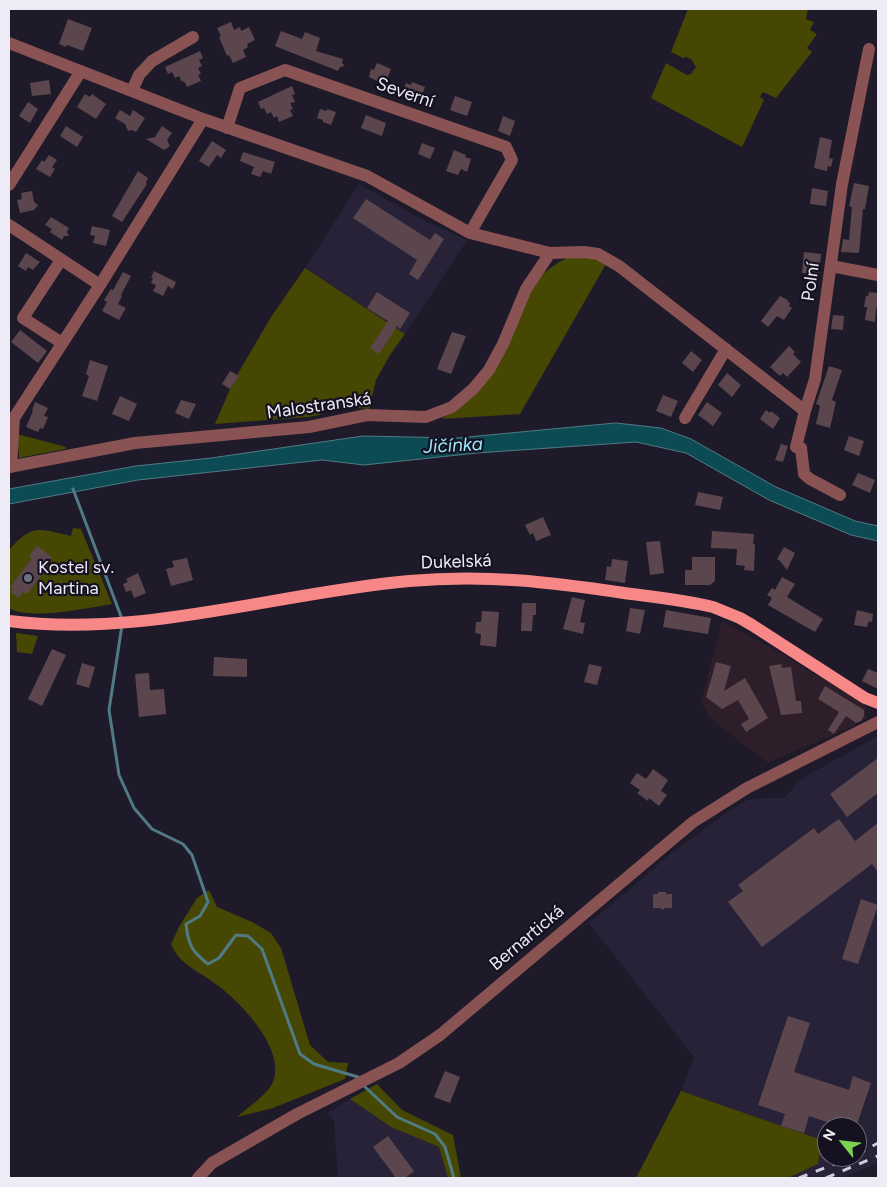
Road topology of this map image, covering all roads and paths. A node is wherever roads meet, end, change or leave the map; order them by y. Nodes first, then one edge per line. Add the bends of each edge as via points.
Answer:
1 (193, 37) dead end
2 (9, 43) edge
3 (869, 49) dead end
4 (81, 71) junction
5 (132, 92) junction
6 (203, 119) junction
7 (227, 128) junction
8 (9, 185) edge
9 (9, 225) edge
10 (470, 233) junction
11 (550, 253) junction
12 (62, 260) junction
13 (831, 266) junction
14 (878, 275) edge
15 (100, 285) junction
16 (62, 343) junction
17 (726, 349) junction
18 (805, 411) junction
19 (686, 418) dead end
20 (10, 467) edge
21 (840, 495) dead end
22 (9, 621) edge
23 (878, 703) edge
24 (878, 722) edge
25 (198, 1178) edge

1 - 5 street via 152,61 139,75
2 - 4 street
3 - 13 street, Polní via 842,184
4 - 5 street
4 - 8 street
5 - 6 street
6 - 7 street
6 - 15 street
7 - 10 street via 367,176
7 - 10 street, Severní via 240,88 285,70 506,146 512,160
9 - 12 street
10 - 11 street
11 - 17 street via 598,254 619,266
11 - 20 street, Malostranská via 526,289 503,344 488,370 452,407 435,414 426,417 367,415 309,427 135,443
12 - 15 street
12 - 16 street via 23,318
13 - 14 street
13 - 18 street, Polní via 815,379
15 - 16 street
16 - 20 street via 14,418
17 - 18 street
17 - 19 street
18 - 21 street, Polní via 796,447 801,448 804,474
22 - 23 main road, Dukelská via 49,625 115,624 410,581 498,578 536,581 713,607 740,618 865,698
24 - 25 street, Bernartická via 747,788 693,822 440,1035 399,1063 297,1114 212,1163

